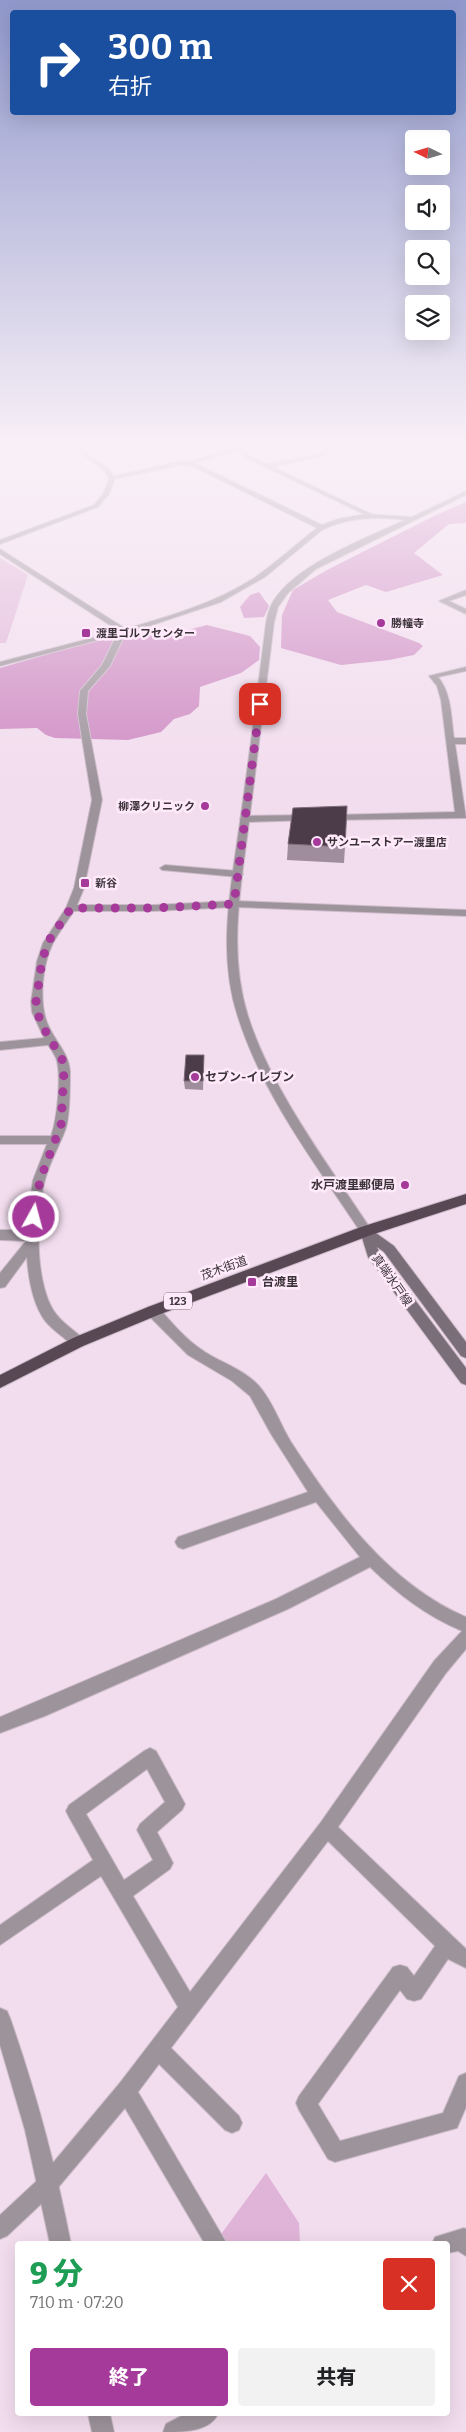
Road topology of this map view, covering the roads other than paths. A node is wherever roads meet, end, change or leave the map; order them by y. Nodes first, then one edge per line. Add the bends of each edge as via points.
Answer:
1 (9, 556) edge
2 (287, 556) edge
3 (334, 556) edge
4 (466, 592) edge
5 (466, 612) edge
6 (123, 630) junction
7 (0, 664) edge
8 (466, 669) edge
9 (451, 741) junction
10 (466, 741) edge
11 (463, 815) edge
12 (245, 819) junction
13 (165, 868) dead end
14 (238, 874) junction
15 (234, 904) junction
16 (71, 908) junction
17 (466, 913) edge
18 (52, 1041) junction
19 (0, 1046) edge
20 (0, 1140) edge
21 (56, 1140) junction
22 (466, 1199) edge
23 (366, 1231) junction
24 (0, 1235) edge
25 (32, 1240) junction
26 (0, 1283) edge
27 (153, 1311) junction
28 (78, 1342) junction
29 (466, 1352) edge
30 (466, 1379) edge
31 (0, 1382) edge
32 (318, 1495) junction
33 (183, 1542) dead end
34 (373, 1558) junction
35 (466, 1625) edge
36 (466, 1637) edge
37 (0, 1725) edge
38 (327, 1828) junction
39 (103, 1864) junction
40 (121, 1894) junction
41 (0, 1936) edge
42 (447, 1945) junction
43 (466, 1959) edge
44 (189, 2008) junction
45 (0, 2018) edge
46 (158, 2049) junction
47 (466, 2083) edge
48 (126, 2091) junction
49 (232, 2123) dead end
50 (49, 2183) junction
51 (0, 2229) edge
52 (60, 2241) edge
53 (215, 2241) edge
54 (450, 2242) edge
55 (466, 2245) edge
56 (99, 2416) edge
57 (203, 2416) edge
58 (102, 2432) edge
59 (174, 2432) edge

1 - 6 street
2 - 6 street via 251,583 218,599
3 - 12 street via 313,567 293,583 274,607
4 - 5 street via 444,600
6 - 7 street
6 - 16 street via 106,666 84,691 82,714 97,800 79,888
8 - 9 street via 433,676 441,686
9 - 10 street
9 - 11 street
11 - 12 street
12 - 14 street
13 - 14 street
14 - 15 street
15 - 16 street
15 - 17 street
15 - 23 street via 232,973 239,1008 254,1049 275,1090
16 - 18 street via 48,942 38,983 37,1012
18 - 19 street
18 - 21 street via 62,1059 64,1071 61,1125
20 - 21 street
21 - 25 street via 40,1180
22 - 23 highway, 茂木街道 / 123
23 - 27 highway, 茂木街道 / 123
23 - 29 main road, 真端水戸線 via 389,1249
23 - 30 main road, 真端水戸線 via 373,1254
24 - 25 street
25 - 26 street
25 - 28 street via 34,1270 44,1307
27 - 28 highway, 茂木街道 / 123
27 - 32 street via 172,1334 251,1387
28 - 31 highway, 茂木街道 / 123
32 - 33 street
32 - 34 street
34 - 35 street via 408,1592
34 - 37 street via 282,1604
36 - 38 street via 440,1667
38 - 42 street
38 - 44 street
39 - 40 street
39 - 40 street via 75,1811 150,1757 176,1804 146,1830 164,1863
39 - 41 street
40 - 44 street
42 - 43 street
42 - 47 street via 414,1992 400,1974 306,2102 336,2152 450,2121
44 - 46 street
45 - 50 street via 16,2061
46 - 48 street
46 - 49 street
48 - 50 street
48 - 53 street
50 - 51 street
50 - 52 street
54 - 55 street via 464,2239
56 - 58 street
57 - 59 street

